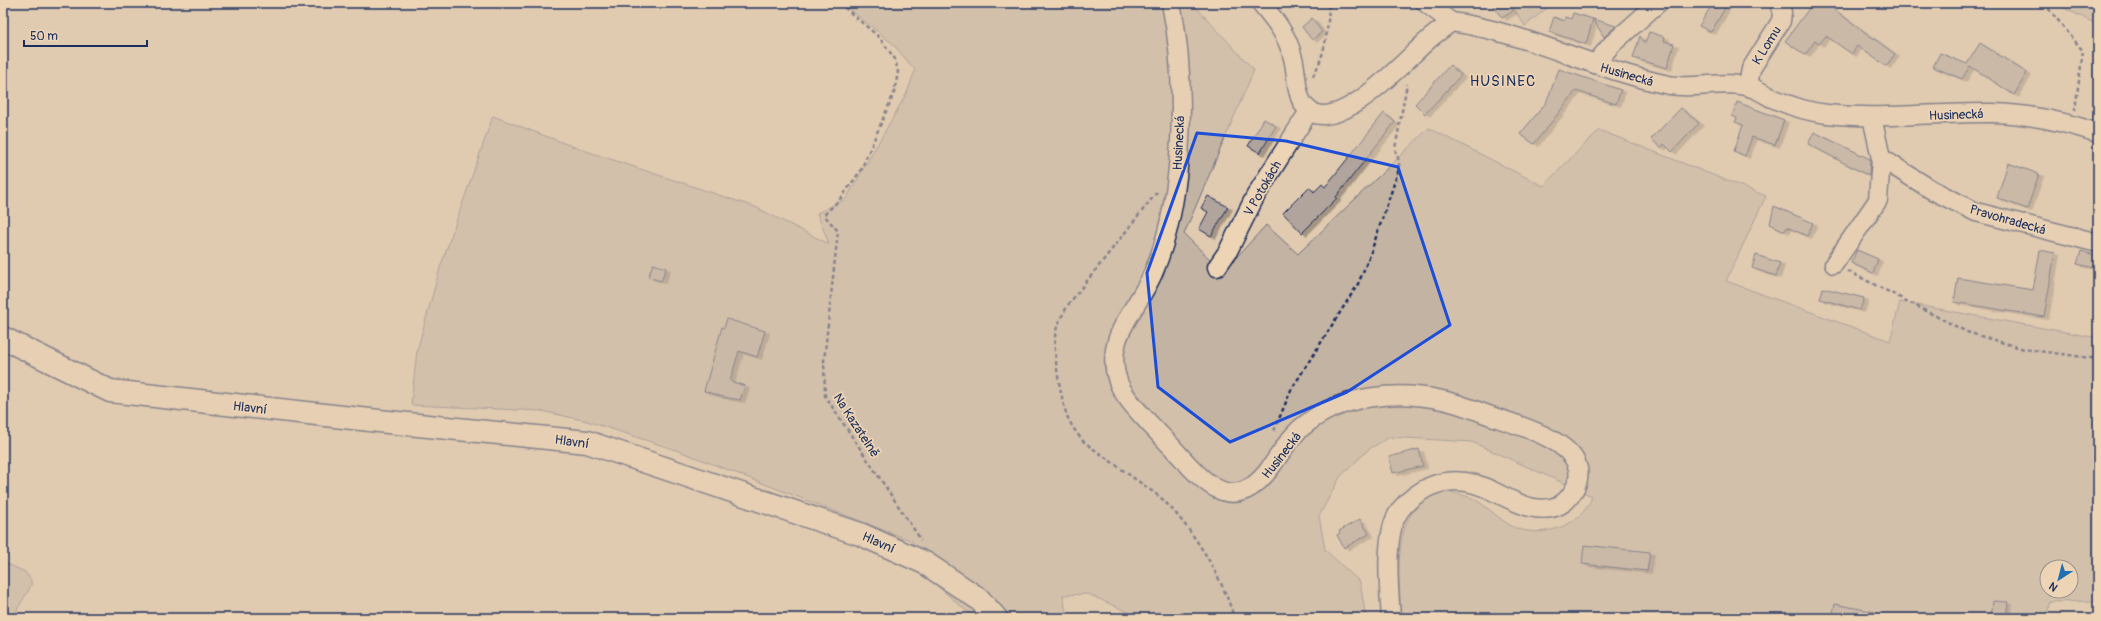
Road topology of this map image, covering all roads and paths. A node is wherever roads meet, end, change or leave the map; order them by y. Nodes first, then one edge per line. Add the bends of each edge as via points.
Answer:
1 (839, 3) edge
2 (1171, 3) edge
3 (1261, 3) edge
4 (1329, 3) edge
5 (1426, 3) edge
6 (1658, 3) edge
7 (1779, 3) edge
8 (2044, 3) edge
9 (1451, 22) junction
10 (1408, 60) junction
11 (1595, 64) junction
12 (1751, 87) junction
13 (1298, 92) junction
14 (1309, 111) junction
15 (1872, 117) junction
16 (2073, 124) junction
17 (2098, 133) edge
18 (1881, 158) junction
19 (2098, 243) edge
20 (1834, 264) joint
21 (1217, 267) dead end
22 (3, 338) edge
23 (2098, 359) edge
24 (1274, 438) dead end
25 (925, 563) junction
26 (996, 618) edge
27 (1390, 618) edge

1 - 25 path, Na Kazatelně via 879,37 895,59 898,72 894,93 860,170 842,197 824,215 838,231 824,361 826,396 925,546
2 - 27 street, Husinecká via 1177,31 1180,94 1178,162 1171,214 1164,246 1152,276 1120,330 1115,344 1114,360 1121,388 1142,414 1197,476 1212,488 1228,493 1250,488 1260,481 1288,442 1306,424 1330,409 1367,398 1396,394 1444,400 1527,428 1548,437 1565,448 1575,459 1579,471 1572,494 1563,504 1550,508 1525,506 1474,483 1455,481 1433,485 1412,496 1395,517 1389,547
3 - 13 street via 1288,40
4 - 13 path via 1328,36 1319,66 1312,78
5 - 9 street
6 - 11 street via 1612,44
7 - 12 street, K Lomu via 1781,21 1751,69
8 - 16 path via 2083,51
9 - 10 street
9 - 11 street, Husinecká via 1497,30
10 - 14 street via 1346,109 1321,115
10 - 24 path via 1408,76 1394,149 1399,169 1370,255 1358,284 1291,390 1274,431
11 - 12 street, Husinecká via 1619,73 1670,85
12 - 15 street, Husinecká via 1795,108 1826,114
13 - 14 street
14 - 21 street, V Potokách via 1256,195 1228,251
15 - 16 street, Husinecká via 1994,113
15 - 18 street
16 - 17 street, Husinecká
18 - 19 street, Pravohradecká via 1932,190 1976,212
18 - 20 street via 1878,200
20 - 23 path via 1967,332 2024,349
22 - 25 street, Hlavní via 110,391 587,442 860,534
25 - 26 street, Hlavní via 978,599

